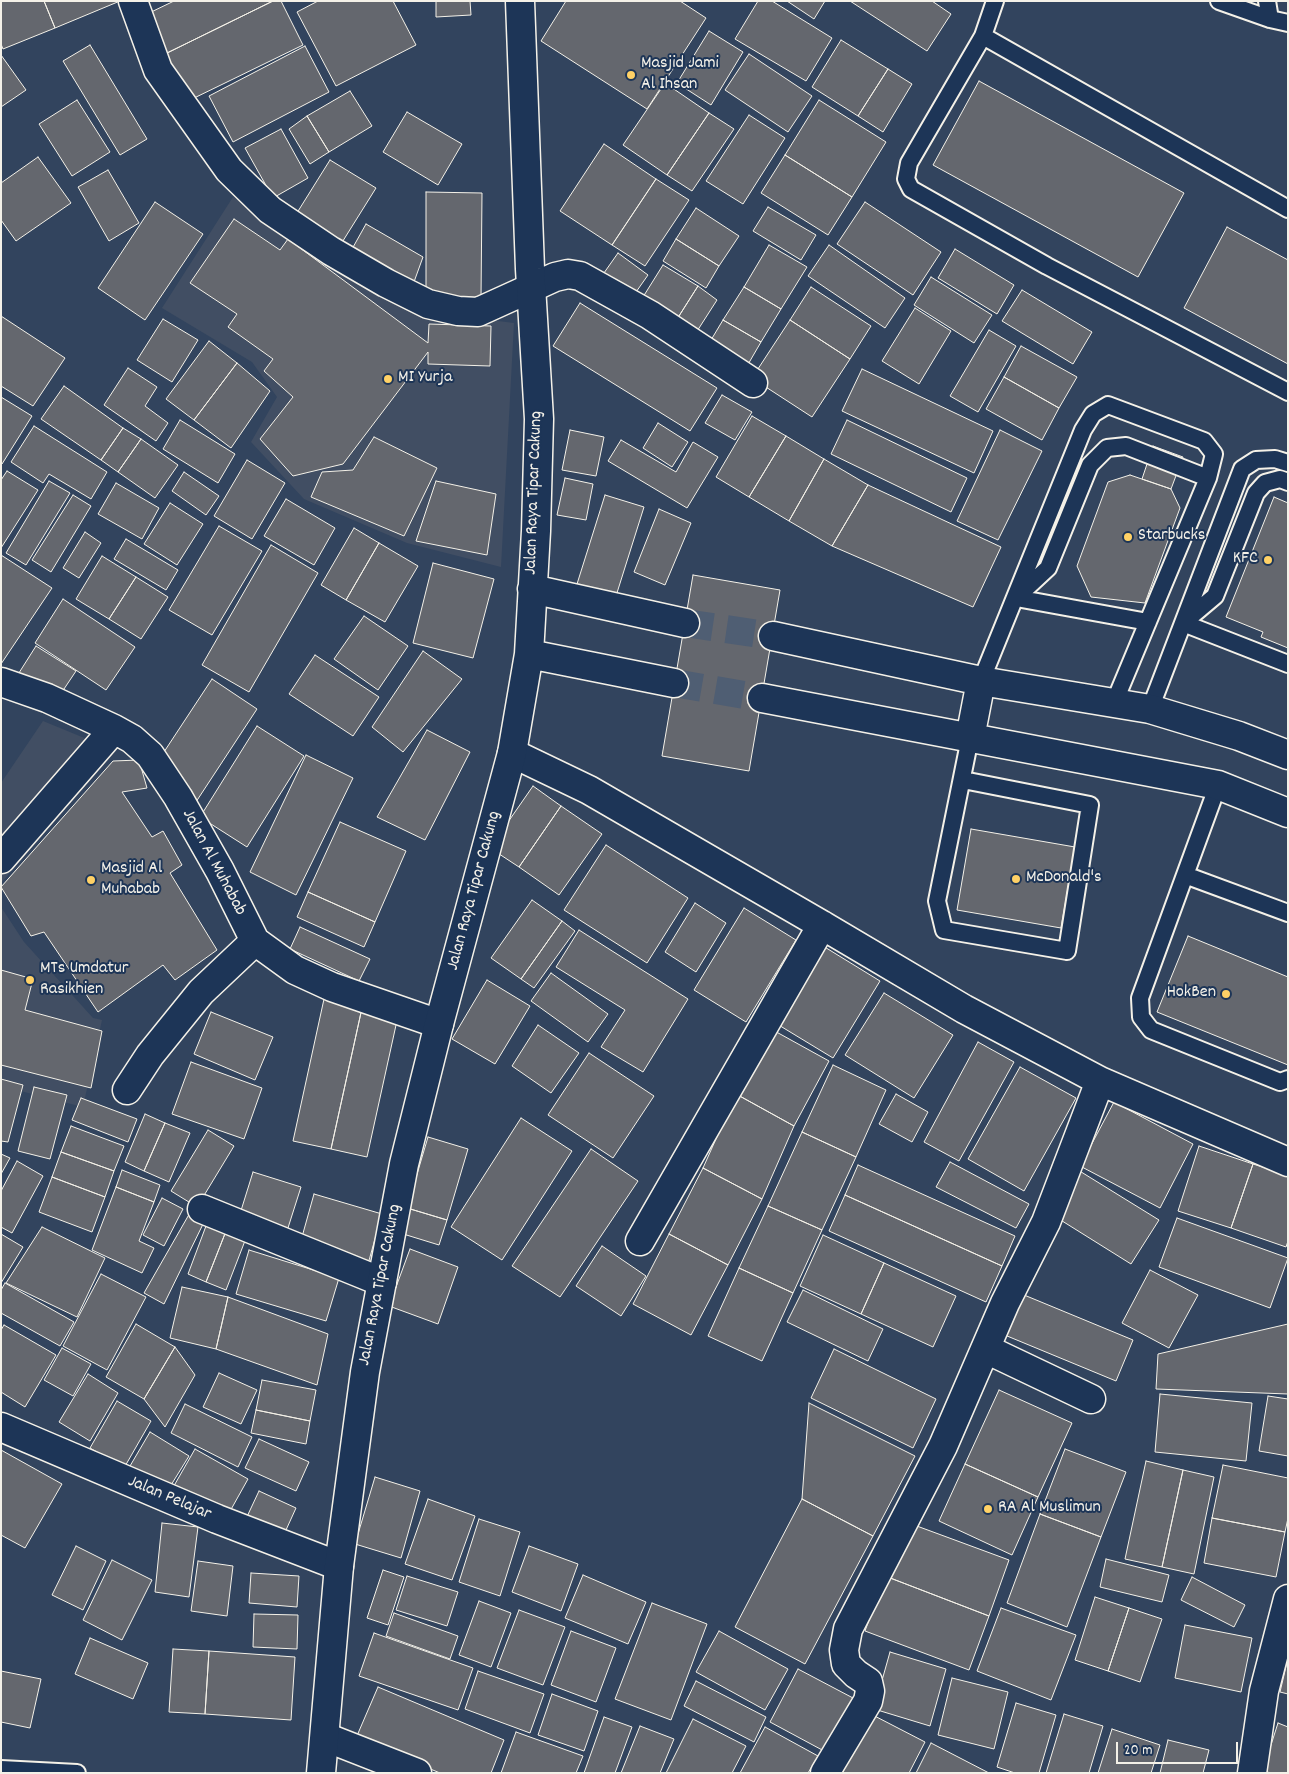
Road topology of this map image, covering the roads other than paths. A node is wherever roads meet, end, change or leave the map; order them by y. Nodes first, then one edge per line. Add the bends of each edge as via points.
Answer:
1 (132, 1) edge
2 (520, 1) edge
3 (995, 1) edge
4 (1220, 1) edge
5 (1267, 1) edge
6 (1270, 19) junction
7 (1288, 23) edge
8 (983, 36) junction
9 (1288, 209) edge
10 (533, 288) junction
11 (753, 383) dead end
12 (1288, 392) edge
13 (1288, 463) edge
14 (1208, 478) junction
15 (1288, 482) edge
16 (532, 589) junction
17 (1016, 598) junction
18 (1148, 622) junction
19 (685, 623) tunnel mouth
20 (1183, 623) junction
21 (773, 636) tunnel mouth
22 (528, 654) junction
23 (1288, 664) edge
24 (981, 681) junction
25 (1, 682) edge
26 (674, 683) tunnel mouth
27 (762, 698) tunnel mouth
28 (1114, 703) junction
29 (1150, 709) junction
30 (114, 729) junction
31 (970, 738) junction
32 (512, 753) junction
33 (1288, 755) edge
34 (962, 780) junction
35 (1218, 785) junction
36 (1288, 813) edge
37 (1, 859) edge
38 (1185, 875) junction
39 (1288, 913) edge
40 (822, 925) junction
41 (255, 941) junction
42 (439, 1024) junction
43 (1288, 1079) edge
44 (1100, 1081) junction
45 (127, 1090) dead end
46 (1288, 1162) edge
47 (202, 1208) dead end
48 (640, 1241) dead end
49 (382, 1282) junction
50 (986, 1349) junction
51 (1091, 1399) dead end
52 (1, 1427) edge
53 (339, 1566) junction
54 (1288, 1599) edge
55 (1283, 1640) edge
56 (325, 1737) junction
57 (1, 1769) edge
58 (77, 1773) edge
59 (321, 1773) edge
60 (417, 1773) edge
61 (825, 1773) edge
62 (1252, 1773) edge

1 - 10 street via 158,70 228,170 270,210 331,252 428,304 478,312
2 - 10 street, Jalan Raya Tipar Cakung
3 - 8 lane
4 - 6 lane
5 - 6 lane
6 - 7 lane
8 - 9 lane
8 - 12 lane via 908,163 906,179 911,189 1047,266
10 - 11 street via 554,277 580,276 650,315
10 - 16 street, Jalan Raya Tipar Cakung via 539,419
13 - 20 lane via 1275,458 1256,460 1242,469
14 - 17 lane via 1126,446 1107,448 1090,465 1048,568
14 - 17 lane via 1214,454 1204,441 1108,405 1093,414 1083,430
14 - 18 lane
15 - 20 lane via 1280,479 1265,483 1256,493 1215,596
16 - 19 street
16 - 22 street, Jalan Raya Tipar Cakung
17 - 18 lane
17 - 24 lane
18 - 28 lane
20 - 23 lane
20 - 29 lane
21 - 24 street
22 - 26 street
22 - 32 street, Jalan Raya Tipar Cakung
24 - 28 street
24 - 31 street
25 - 30 street, Jalan Al Muhabab via 47,698
27 - 31 street
28 - 29 street
29 - 33 street via 1240,736
30 - 37 street
30 - 41 street, Jalan Al Muhabab via 150,755 215,863
31 - 34 lane
31 - 35 street
32 - 40 street via 589,790
32 - 42 street, Jalan Raya Tipar Cakung
34 - 34 lane via 1090,805 1067,951 944,930 937,902
35 - 36 street
35 - 38 lane
38 - 39 lane
38 - 43 lane via 1140,998 1141,1017 1151,1030 1280,1082
40 - 44 street via 964,1010
40 - 48 street
41 - 42 street, Jalan Al Muhabab via 296,970 332,987
41 - 45 street via 201,992 150,1055
42 - 49 street, Jalan Raya Tipar Cakung via 404,1164
44 - 46 street
44 - 50 street via 1046,1222
47 - 49 street
49 - 53 street, Jalan Raya Tipar Cakung via 365,1372
50 - 51 street
50 - 61 street via 943,1446 848,1629 844,1650 846,1664 868,1682 870,1691 868,1701
52 - 53 street, Jalan Pelajar via 217,1519
53 - 56 street, Jalan Raya Tipar Cakung
54 - 55 street
55 - 62 street via 1264,1691
56 - 59 street, Jalan Raya Tipar Cakung
56 - 60 street
57 - 58 lane

